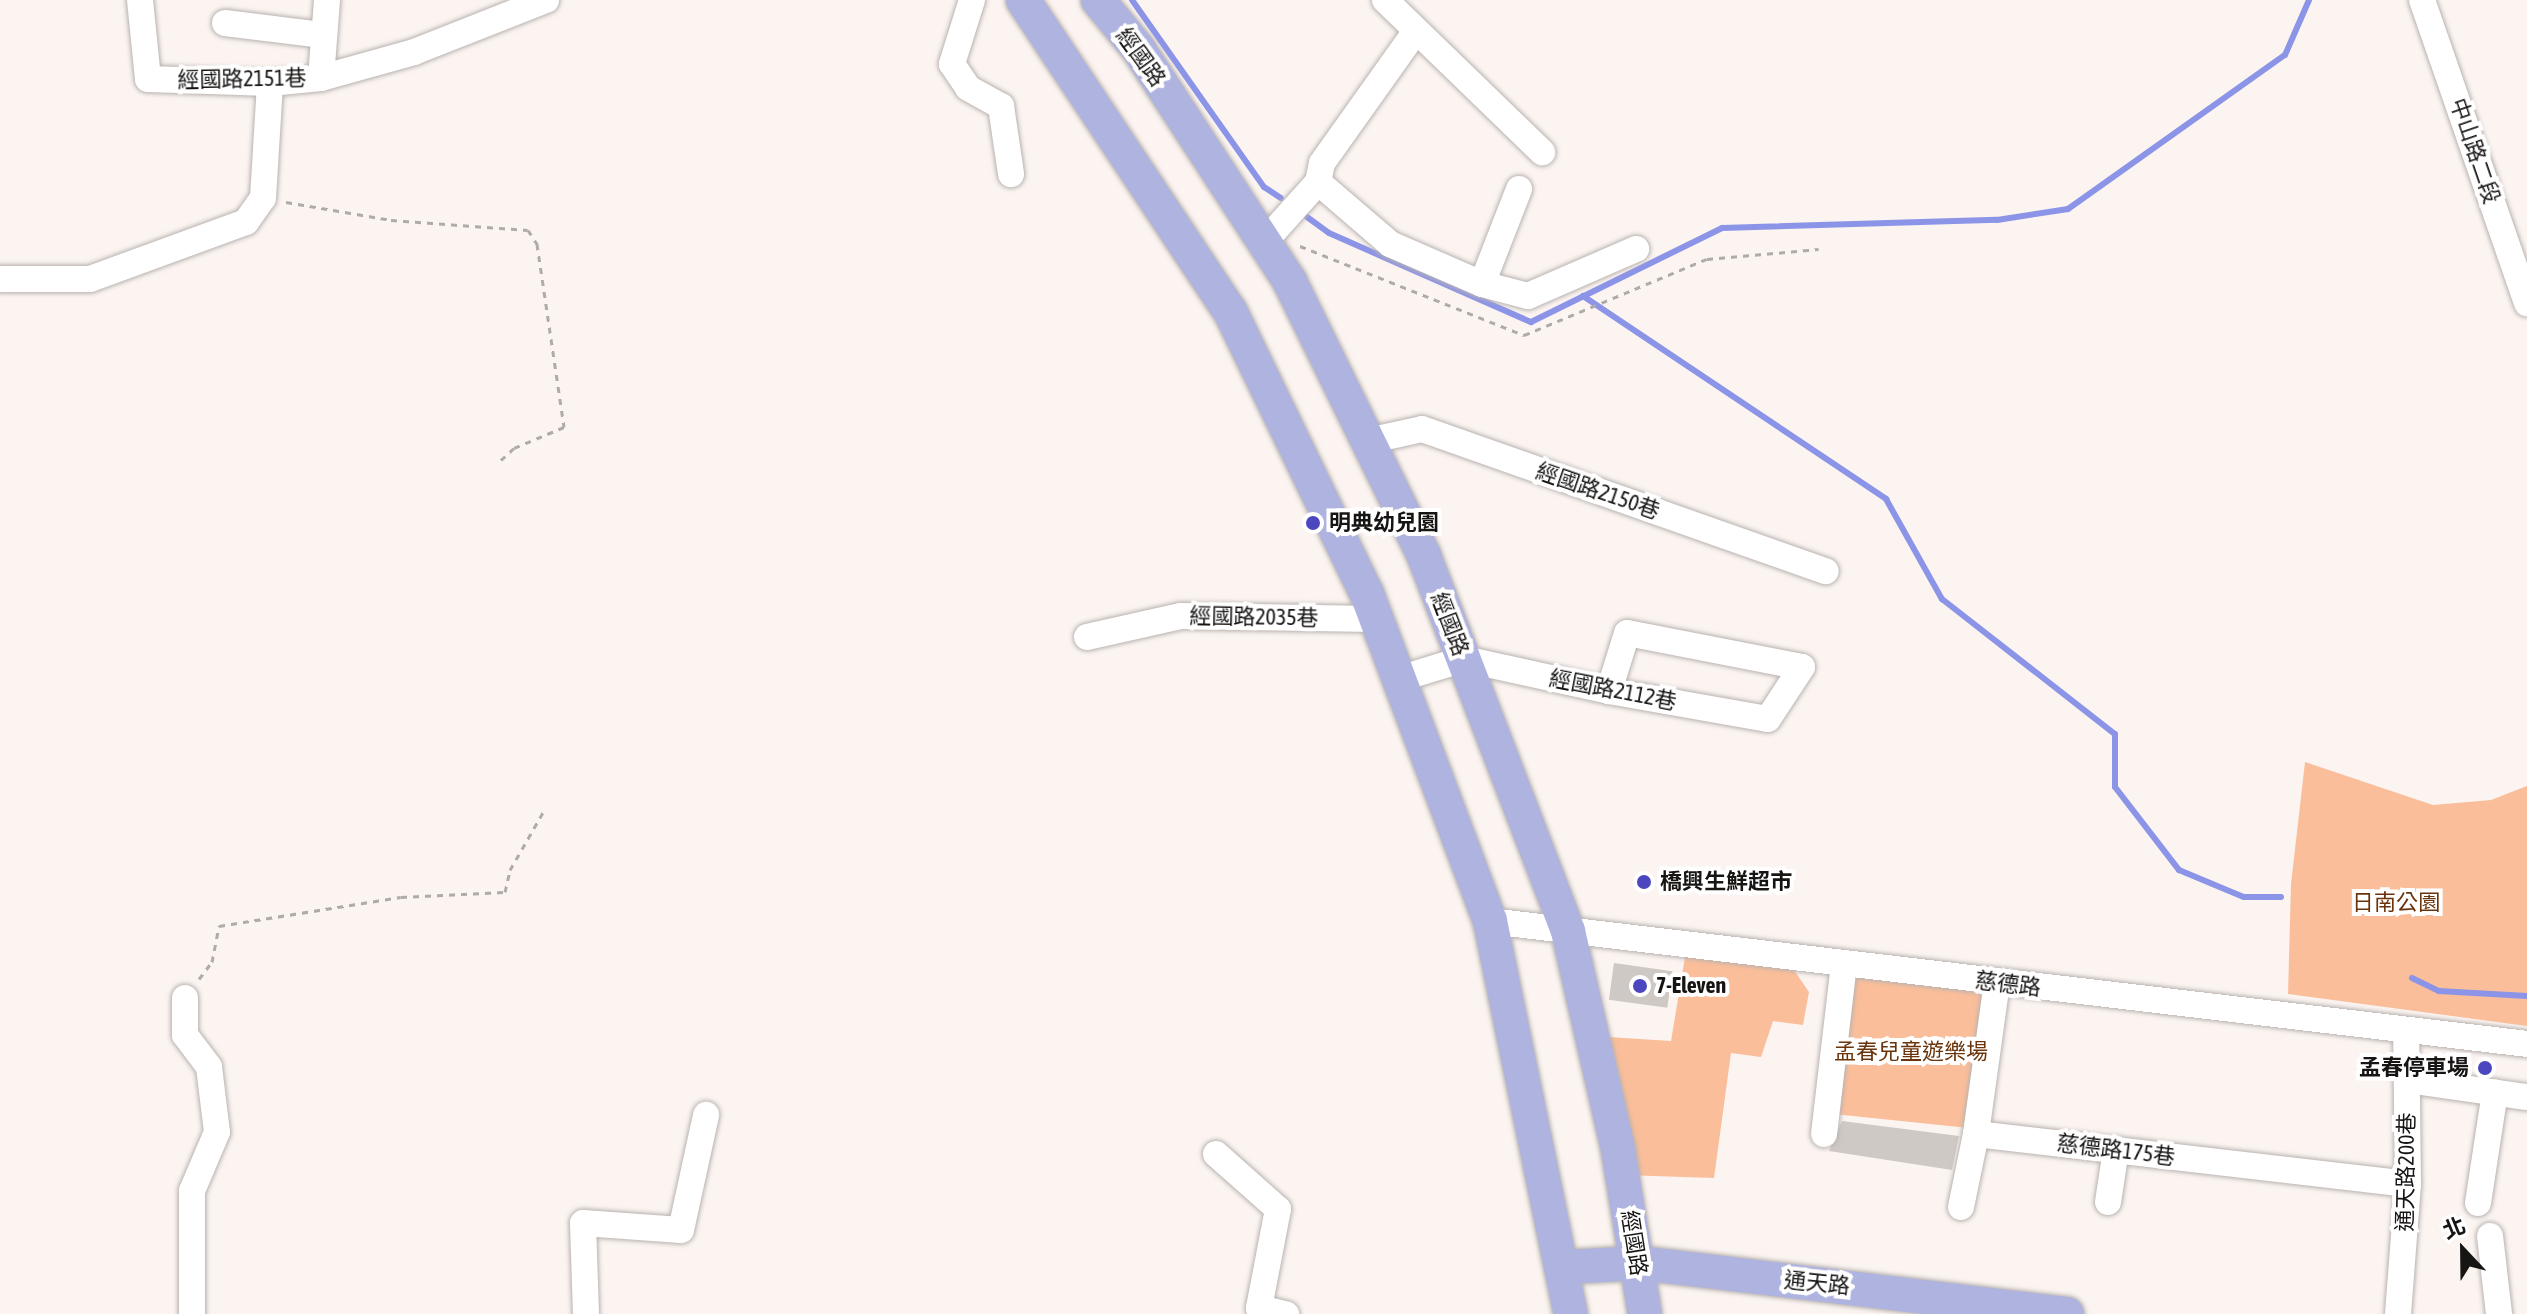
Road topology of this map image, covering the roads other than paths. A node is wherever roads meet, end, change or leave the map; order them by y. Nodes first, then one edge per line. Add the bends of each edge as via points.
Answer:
1 (140, 0) edge
2 (327, 0) edge
3 (546, 0) edge
4 (972, 0) edge
5 (1023, 0) edge
6 (1098, 0) edge
7 (1385, 0) edge
8 (2422, 0) edge
9 (225, 23) dead end
10 (1415, 32) junction
11 (323, 35) junction
12 (321, 78) junction
13 (270, 83) junction
14 (1542, 152) dead end
15 (1011, 174) dead end
16 (1318, 182) junction
17 (1519, 189) dead end
18 (1266, 240) junction
19 (1636, 249) dead end
20 (0, 279) edge
21 (1482, 284) junction
22 (2527, 303) edge
23 (1368, 441) junction
24 (1826, 571) dead end
25 (1376, 619) junction
26 (1087, 637) dead end
27 (1464, 659) junction
28 (1399, 679) junction
29 (1609, 691) junction
30 (1490, 921) junction
31 (1568, 931) junction
32 (1844, 964) junction
33 (1997, 982) junction
34 (185, 998) road end
35 (2406, 1030) junction
36 (2527, 1044) edge
37 (2407, 1080) junction
38 (2495, 1092) junction
39 (2527, 1097) edge
40 (706, 1115) dead end
41 (1824, 1134) dead end
42 (1976, 1134) junction
43 (2116, 1150) junction
44 (1216, 1154) dead end
45 (2408, 1184) junction
46 (2108, 1202) dead end
47 (2478, 1203) dead end
48 (1961, 1207) dead end
49 (2490, 1236) dead end
50 (1639, 1263) junction
51 (1566, 1267) junction
52 (1937, 1305) edge
53 (192, 1314) edge
54 (586, 1314) edge
55 (1286, 1314) edge
56 (1571, 1314) edge
57 (1645, 1314) edge
58 (2067, 1314) edge
59 (2398, 1314) edge
60 (2499, 1314) edge

1 - 13 street, 經國路2151巷 via 148,79
2 - 11 street
3 - 12 street, 經國路2151巷 via 414,52
4 - 15 street via 952,64 968,88 1001,106
5 - 25 main road via 1230,311
6 - 18 main road, 經國路
7 - 10 street
8 - 22 street, 中山路二段
9 - 11 street
10 - 14 street
10 - 16 street via 1322,163
11 - 12 street
12 - 13 street, 經國路2151巷
13 - 20 street via 263,198 246,222 90,279
16 - 18 street
16 - 21 street via 1390,244
17 - 21 street
18 - 23 main road, 經國路
19 - 21 street via 1528,296
23 - 24 street, 經國路2150巷 via 1422,429
23 - 27 main road, 經國路 via 1424,556
25 - 26 street, 經國路2035巷 via 1181,616
25 - 28 main road
27 - 28 street, 經國路2112巷
27 - 29 street, 經國路2112巷
27 - 31 main road, 經國路
28 - 30 main road
29 - 29 street, 經國路2112巷 via 1627,633 1802,667 1768,719
30 - 31 street, 慈德路
30 - 51 main road
31 - 32 street, 慈德路
31 - 50 main road, 經國路
32 - 33 street, 慈德路
32 - 41 street
33 - 35 street, 慈德路
33 - 42 street
34 - 53 street via 185,1035 209,1067 217,1132 192,1191
35 - 36 street, 慈德路
35 - 37 street, 通天路200巷
37 - 38 street
37 - 45 street, 通天路200巷
38 - 39 street
38 - 47 street
40 - 54 street via 681,1230 583,1223
42 - 43 street, 慈德路175巷
42 - 48 street
43 - 45 street, 慈德路175巷
43 - 46 street
44 - 55 street via 1278,1209 1259,1308
45 - 59 street, 通天路200巷
49 - 60 street
50 - 51 main road, 通天路
50 - 52 main road, 通天路
50 - 57 main road, 經國路
51 - 56 main road
52 - 58 main road, 通天路

